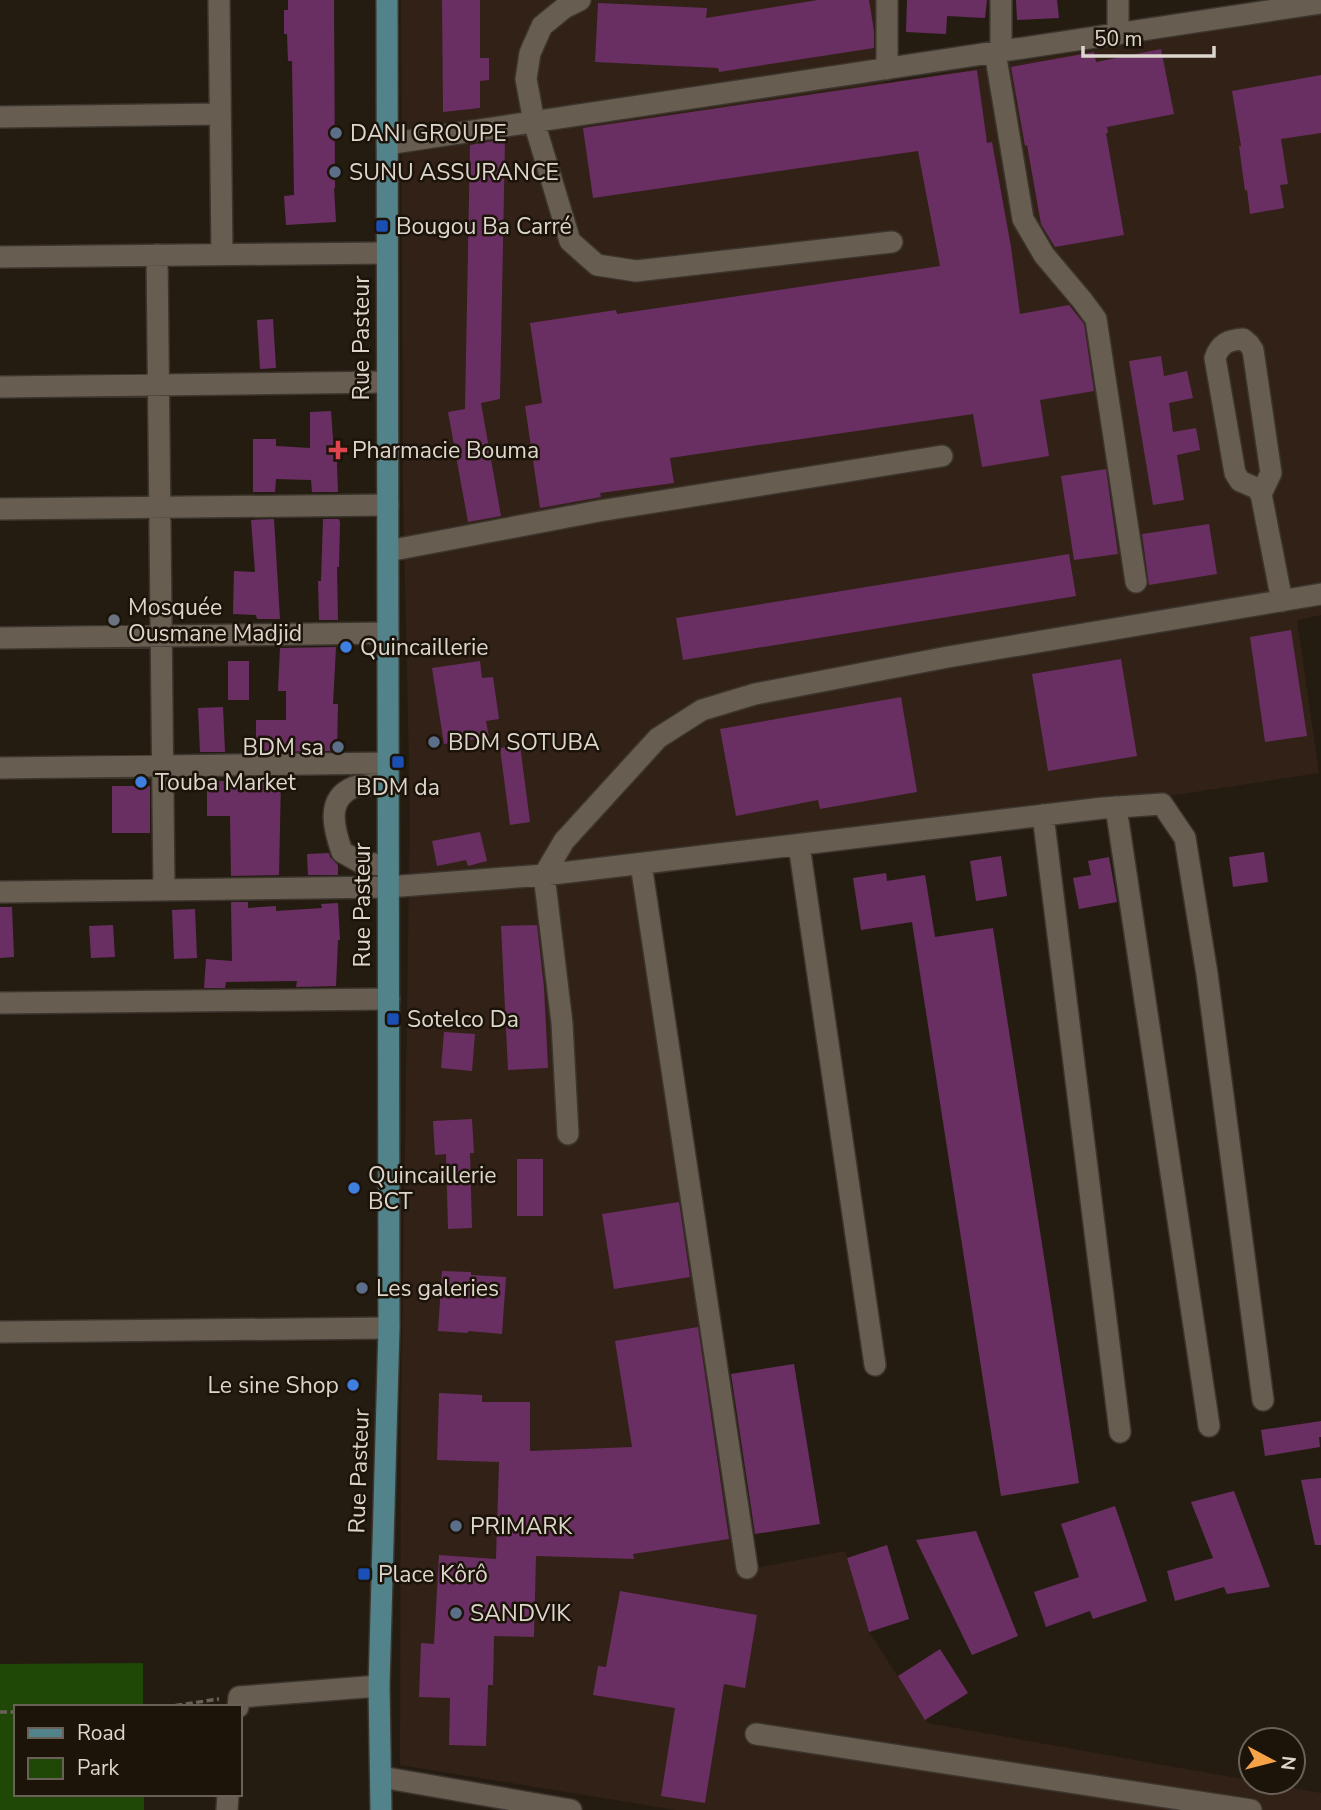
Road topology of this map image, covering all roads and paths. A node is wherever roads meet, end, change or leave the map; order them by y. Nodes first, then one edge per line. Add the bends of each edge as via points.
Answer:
1 (219, 0) edge
2 (387, 0) edge
3 (580, 0) edge
4 (887, 0) edge
5 (1001, 0) edge
6 (1118, 0) edge
7 (1321, 3) edge
8 (1228, 8) edge
9 (1118, 34) junction
10 (998, 52) junction
11 (887, 68) junction
12 (220, 114) junction
13 (0, 117) edge
14 (534, 122) junction
15 (387, 145) junction
16 (892, 242) dead end
17 (387, 253) junction
18 (157, 255) junction
19 (222, 255) junction
20 (0, 257) edge
21 (387, 382) junction
22 (158, 384) junction
23 (0, 387) edge
24 (942, 456) dead end
25 (1261, 494) junction
26 (388, 505) junction
27 (160, 508) junction
28 (0, 509) edge
29 (388, 551) junction
30 (1136, 582) dead end
31 (1321, 594) edge
32 (1282, 601) junction
33 (388, 633) junction
34 (161, 636) junction
35 (0, 638) edge
36 (163, 766) junction
37 (0, 768) edge
38 (388, 774) junction
39 (1116, 807) junction
40 (1043, 815) junction
41 (799, 845) junction
42 (641, 864) junction
43 (544, 875) junction
44 (388, 876) junction
45 (164, 890) junction
46 (0, 892) edge
47 (389, 999) junction
48 (0, 1003) edge
49 (568, 1134) dead end
50 (389, 1328) junction
51 (0, 1332) edge
52 (874, 1365) dead end
53 (1263, 1400) dead end
54 (1209, 1426) dead end
55 (1120, 1432) dead end
56 (747, 1568) dead end
57 (379, 1686) junction
58 (238, 1702) edge
59 (194, 1705) edge
60 (755, 1734) dead end
61 (381, 1777) junction
62 (381, 1810) edge
63 (571, 1810) edge
64 (1251, 1810) edge

1 - 12 street
2 - 15 main road, Rue Pasteur
3 - 14 street via 542,26 530,53 526,79
4 - 11 street
5 - 10 street
6 - 9 street
7 - 8 street
8 - 9 street
9 - 10 street
10 - 11 street
10 - 30 street via 1023,219 1044,256 1096,319
11 - 14 street
12 - 13 street
12 - 19 street
14 - 15 street
14 - 16 street via 570,241 597,265 636,271
15 - 17 main road, Rue Pasteur
17 - 19 street
17 - 21 main road, Rue Pasteur
18 - 19 street
18 - 20 street
18 - 22 street
21 - 22 street
21 - 26 main road, Rue Pasteur
22 - 23 street
22 - 27 street
24 - 29 street via 599,511
25 - 25 street via 1271,472 1253,350 1244,340 1236,340 1223,344 1215,358 1235,473
25 - 32 street
26 - 27 street
26 - 29 main road, Rue Pasteur
27 - 28 street
27 - 34 street
29 - 33 main road, Rue Pasteur
31 - 32 street
32 - 43 street via 948,657 755,694 702,710 658,738 564,841
33 - 34 street
33 - 38 main road, Rue Pasteur
34 - 35 street
34 - 36 street
36 - 37 street
36 - 38 street
36 - 45 street
38 - 44 main road, Rue Pasteur
38 - 44 street via 340,795 333,810 342,852
39 - 40 street
39 - 53 street via 1162,804 1185,838
39 - 54 street
40 - 41 street
40 - 55 street
41 - 42 street
41 - 52 street
42 - 43 street
42 - 56 street
43 - 44 street
43 - 49 street via 562,1023
44 - 45 street
44 - 47 main road, Rue Pasteur
45 - 46 street
47 - 48 street
47 - 50 main road, Rue Pasteur
50 - 51 street
50 - 57 main road, Rue Pasteur
57 - 58 street
57 - 61 main road, Rue Pasteur
58 - 59 path
60 - 64 street
61 - 62 main road, Rue Pasteur
61 - 63 street

